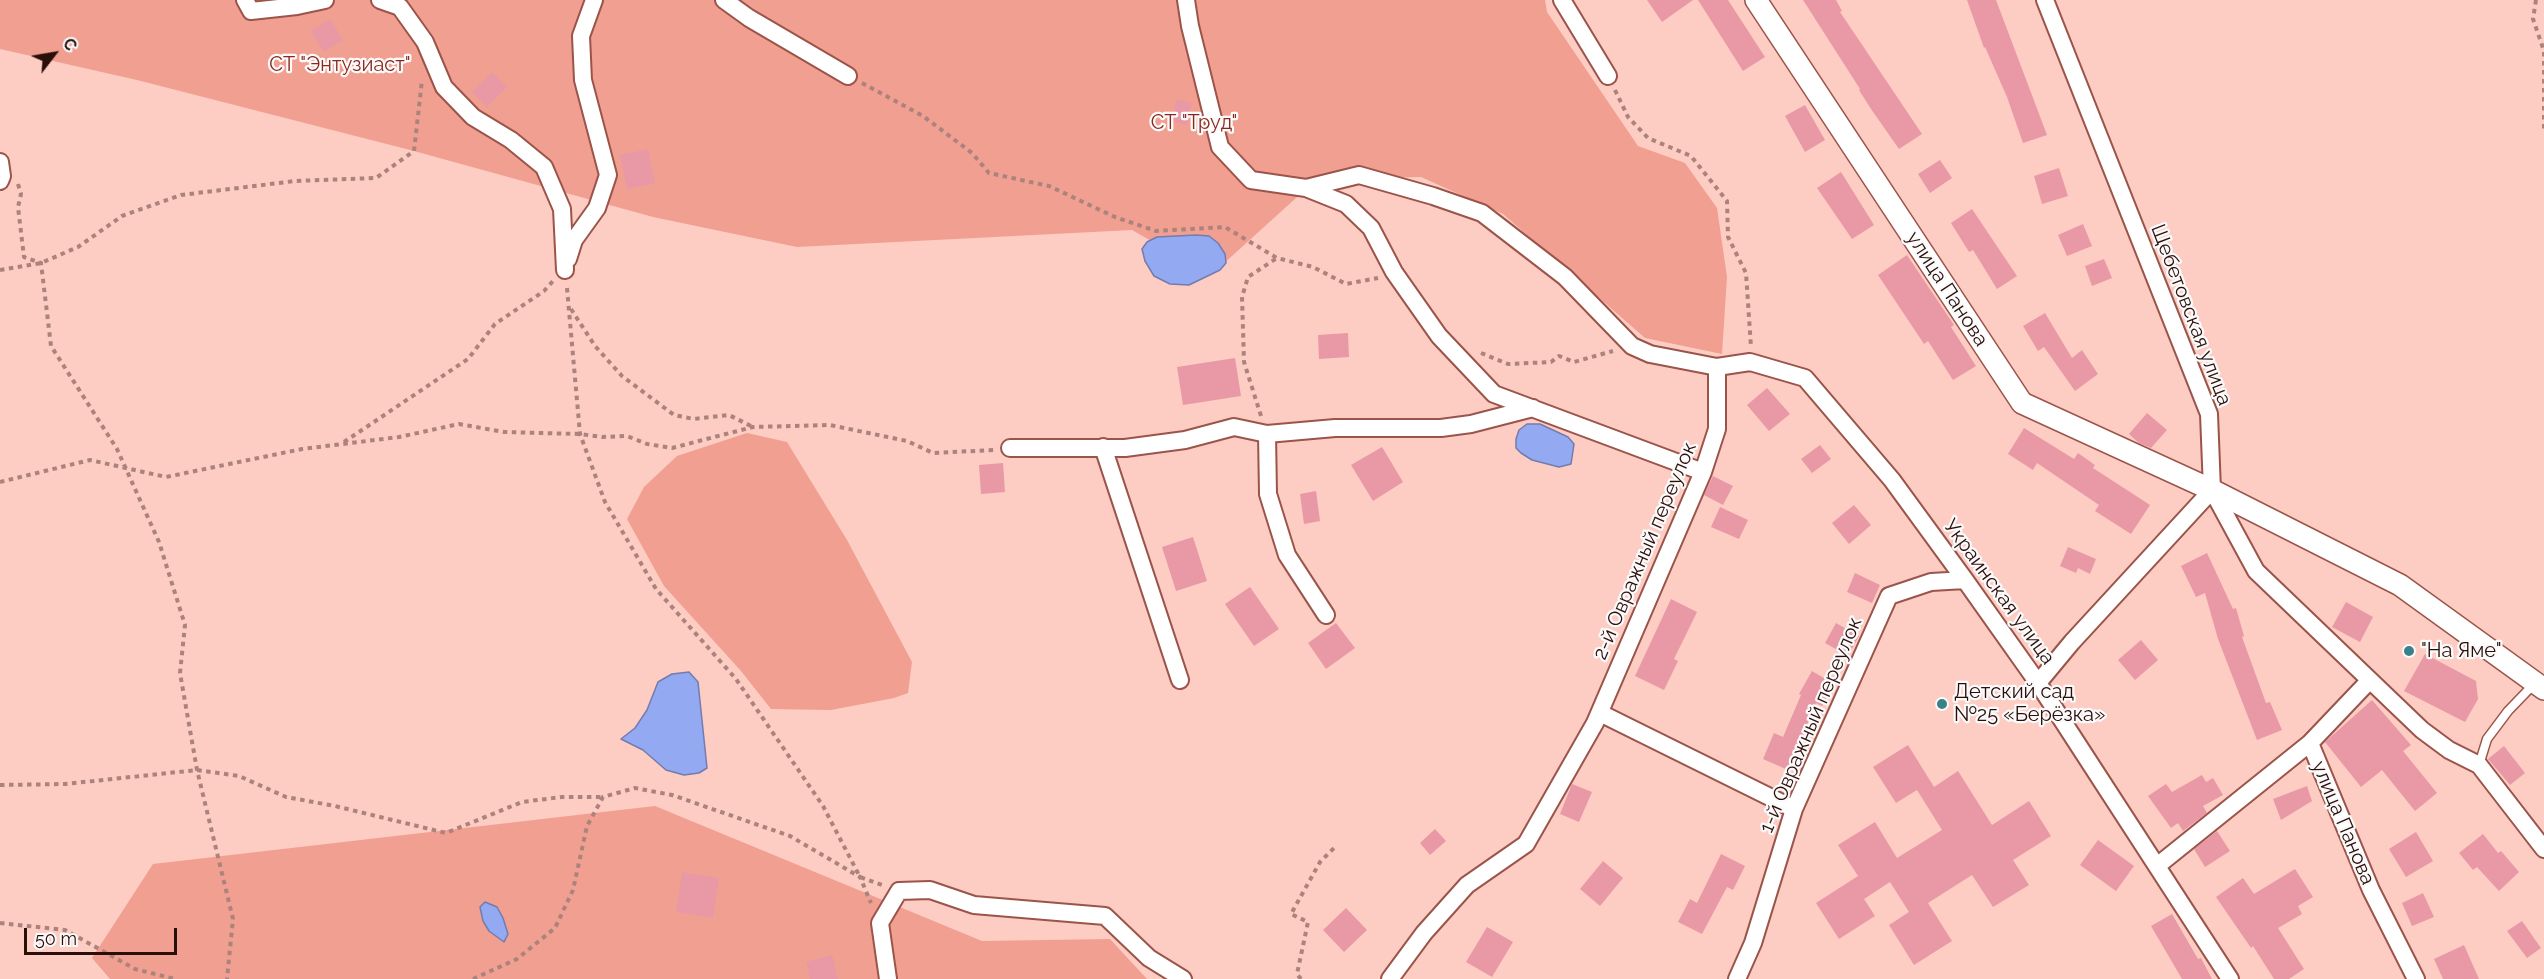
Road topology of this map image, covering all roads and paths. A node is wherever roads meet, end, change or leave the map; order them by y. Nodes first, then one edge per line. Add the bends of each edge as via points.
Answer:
1 (245, 0) edge
2 (325, 0) edge
3 (380, 0) edge
4 (594, 0) edge
5 (724, 0) edge
6 (1185, 0) edge
7 (1562, 0) edge
8 (1756, 0) edge
9 (2045, 0) edge
10 (2536, 0) edge
11 (425, 42) junction
12 (848, 76) joint
13 (1608, 76) joint
14 (2544, 130) edge
15 (1, 173) edge
16 (1306, 188) junction
17 (1277, 258) junction
18 (41, 263) junction
19 (0, 270) edge
20 (565, 270) junction
21 (1394, 272) junction
22 (571, 309) junction
23 (1632, 346) junction
24 (1479, 352) dead end
25 (1750, 362) junction
26 (1717, 367) junction
27 (1533, 408) junction
28 (753, 427) junction
29 (580, 434) junction
30 (1267, 434) junction
31 (343, 443) junction
32 (1103, 447) junction
33 (1010, 448) joint
34 (126, 469) junction
35 (1703, 472) junction
36 (0, 482) edge
37 (2212, 490) junction
38 (1965, 580) junction
39 (1326, 615) dead end
40 (1180, 680) dead end
41 (2369, 681) junction
42 (2038, 683) junction
43 (2540, 686) edge
44 (1600, 713) junction
45 (2310, 742) junction
46 (2479, 765) junction
47 (197, 770) junction
48 (0, 785) edge
49 (603, 798) junction
50 (1794, 809) junction
51 (1336, 846) dead end
52 (2544, 849) edge
53 (2157, 866) junction
54 (860, 878) junction
55 (899, 891) junction
56 (0, 923) edge
57 (880, 923) junction
58 (175, 979) edge
59 (227, 979) edge
60 (473, 979) edge
61 (888, 979) edge
62 (1183, 979) edge
63 (1300, 979) edge
64 (1390, 979) edge
65 (1737, 979) edge
66 (2230, 979) edge
67 (2416, 979) edge

1 - 2 street via 251,11
3 - 11 street via 400,7
4 - 20 street via 581,36 583,80 608,175 597,208 574,240
5 - 12 street
6 - 16 street via 1220,147 1251,180
7 - 13 street
8 - 37 street, улица Панова via 2022,404
9 - 37 street, Щебетовская улица via 2209,414
10 - 14 path via 2533,19 2544,51
11 - 18 path via 414,151 376,178 295,181 181,195 122,216 78,247
11 - 20 street via 444,87 466,110 544,166 562,209
12 - 17 path via 922,116 972,153 989,172 1049,186 1156,231 1225,226
13 - 25 path via 1628,117 1648,138 1691,156 1727,201 1728,237 1746,273
15 - 18 path via 18,183 24,257
16 - 21 street via 1346,204 1363,220
16 - 23 street via 1359,175 1482,213 1565,277
17 - 21 path via 1312,267 1346,284
17 - 30 path via 1248,277 1242,297 1244,362
18 - 19 path
18 - 34 path via 51,346
20 - 22 path
20 - 31 path via 544,291 495,324 468,359
21 - 27 street via 1438,336 1494,394
22 - 28 path via 595,346 622,376 674,415 694,419 729,415
22 - 29 path
23 - 24 path via 1574,362 1559,356 1551,362 1508,364
23 - 26 street, Украинская улица via 1650,354
25 - 26 street, Украинская улица
25 - 38 street, Украинская улица via 1805,378 1892,480
26 - 35 street, 2-й Овражный переулок via 1717,429
27 - 30 street via 1441,428 1335,428
27 - 35 street
28 - 29 path via 672,448 627,436
28 - 33 path via 830,425 907,441 933,453
29 - 31 path via 504,432 459,424 399,437
29 - 54 path via 605,502 656,589 736,679 823,806
30 - 32 street via 1234,427 1185,440
30 - 39 street via 1268,494 1287,555
31 - 34 path via 166,477
32 - 33 street
32 - 40 street
34 - 36 path via 90,460
34 - 47 path via 159,542 185,626 180,673
35 - 44 street, 2-й Овражный переулок
37 - 41 street, Щебетовская улица via 2256,571
37 - 42 street
37 - 43 street, улица Панова via 2400,585
38 - 42 street, Украинская улица
38 - 50 street, 1-й Овражный переулок via 1931,582 1889,596
41 - 45 street, улица Панова
41 - 46 street, Щебетовская улица via 2422,730
42 - 53 street, Украинская улица
43 - 46 lane via 2508,711 2487,739
44 - 50 street
44 - 64 street, 2-й Овражный переулок via 1526,844 1467,885
45 - 53 street
45 - 67 street, улица Панова via 2371,890
46 - 52 street, Щебетовская улица
47 - 48 path via 65,784
47 - 49 path via 239,776 286,797 446,832 522,802 562,796
47 - 59 path via 233,919
49 - 54 path via 635,788 672,795 790,836
49 - 60 path via 588,826 573,890 555,928 517,959
50 - 65 street, 1-й Овражный переулок via 1753,944
51 - 63 path via 1320,862 1291,914 1308,922
53 - 66 street, Украинская улица
54 - 55 path
54 - 57 path
55 - 57 street
55 - 62 street via 930,890 974,905 1105,916 1149,958
56 - 58 path via 65,930 135,969
57 - 61 street

